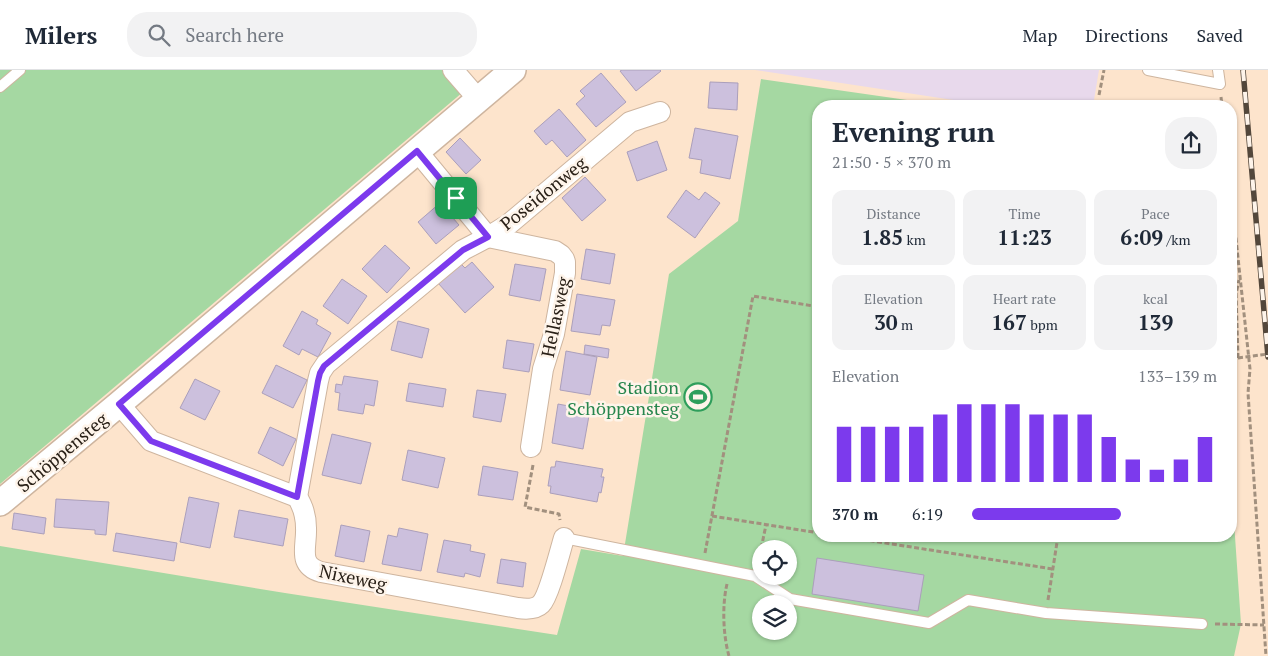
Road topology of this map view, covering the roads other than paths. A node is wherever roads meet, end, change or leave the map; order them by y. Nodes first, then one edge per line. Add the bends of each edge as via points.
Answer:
1 (20, 70) edge
2 (453, 70) edge
3 (513, 70) edge
4 (1148, 70) edge
5 (1218, 70) edge
6 (0, 87) edge
7 (479, 100) junction
8 (660, 112) dead end
9 (417, 151) junction
10 (488, 237) junction
11 (119, 404) junction
12 (531, 447) road end
13 (297, 497) junction
14 (0, 503) edge
15 (564, 538) joint
16 (1202, 624) road end

1 - 6 lane
2 - 7 street
3 - 7 street, Schöppensteg
4 - 5 lane via 1220,84
7 - 9 street, Schöppensteg
8 - 10 street, Poseidonweg via 630,122 509,224
9 - 10 street
9 - 11 street, Schöppensteg
10 - 12 street, Hellasweg via 555,251 565,262
10 - 13 street, Poseidonweg via 463,250 324,366 318,381
11 - 13 street via 151,441
11 - 14 street, Schöppensteg
13 - 15 street, Nixeweg via 305,517 305,557 307,564 315,570 518,608 534,607 544,600
15 - 16 lane via 755,576 790,600 929,623 968,600 1046,613

